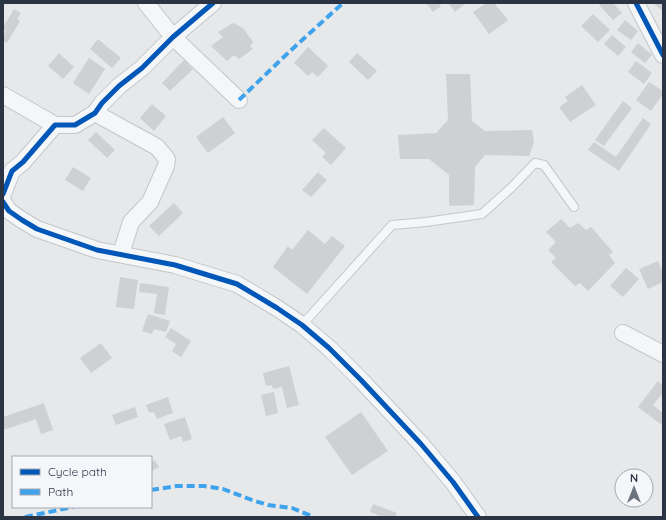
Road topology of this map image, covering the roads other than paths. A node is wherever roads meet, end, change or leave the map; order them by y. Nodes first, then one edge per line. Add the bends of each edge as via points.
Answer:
1 (146, 3) edge
2 (214, 3) edge
3 (636, 3) edge
4 (173, 37) junction
5 (663, 54) edge
6 (3, 95) edge
7 (239, 100) dead end
8 (94, 112) junction
9 (55, 125) junction
10 (3, 194) edge
11 (3, 202) edge
12 (574, 207) dead end
13 (121, 254) junction
14 (302, 325) junction
15 (622, 333) dead end
16 (663, 354) edge
17 (478, 517) edge

1 - 4 street
2 - 4 street
3 - 5 street
4 - 7 street
4 - 8 street
6 - 9 street
8 - 9 street via 74,125
8 - 13 street via 157,147 167,159 150,202 131,222
9 - 10 street via 12,171
11 - 13 street via 9,211 37,228 96,250
12 - 14 lane via 544,164 535,162 482,214 392,225
13 - 14 street via 175,265 237,284
14 - 17 street via 351,369 396,417 453,482
15 - 16 street

